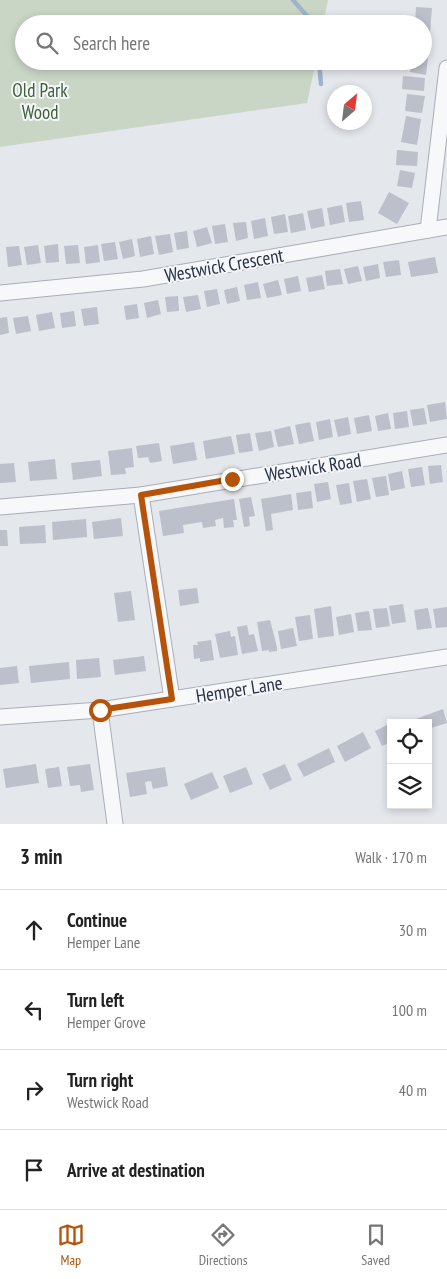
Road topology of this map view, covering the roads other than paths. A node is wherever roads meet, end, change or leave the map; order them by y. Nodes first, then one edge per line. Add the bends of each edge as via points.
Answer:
1 (447, 68) edge
2 (447, 227) edge
3 (428, 230) junction
4 (0, 293) edge
5 (447, 446) edge
6 (141, 495) junction
7 (0, 507) edge
8 (447, 657) edge
9 (172, 699) junction
10 (100, 710) junction
11 (0, 717) edge
12 (115, 824) edge

1 - 3 street
2 - 3 street, Westwick Crescent
3 - 4 street, Westwick Crescent via 143,279
5 - 6 street, Westwick Road
6 - 7 street, Westwick Road
6 - 9 street
8 - 9 street, Hemper Lane
9 - 10 street, Hemper Lane
10 - 11 street, Hemper Lane
10 - 12 street

